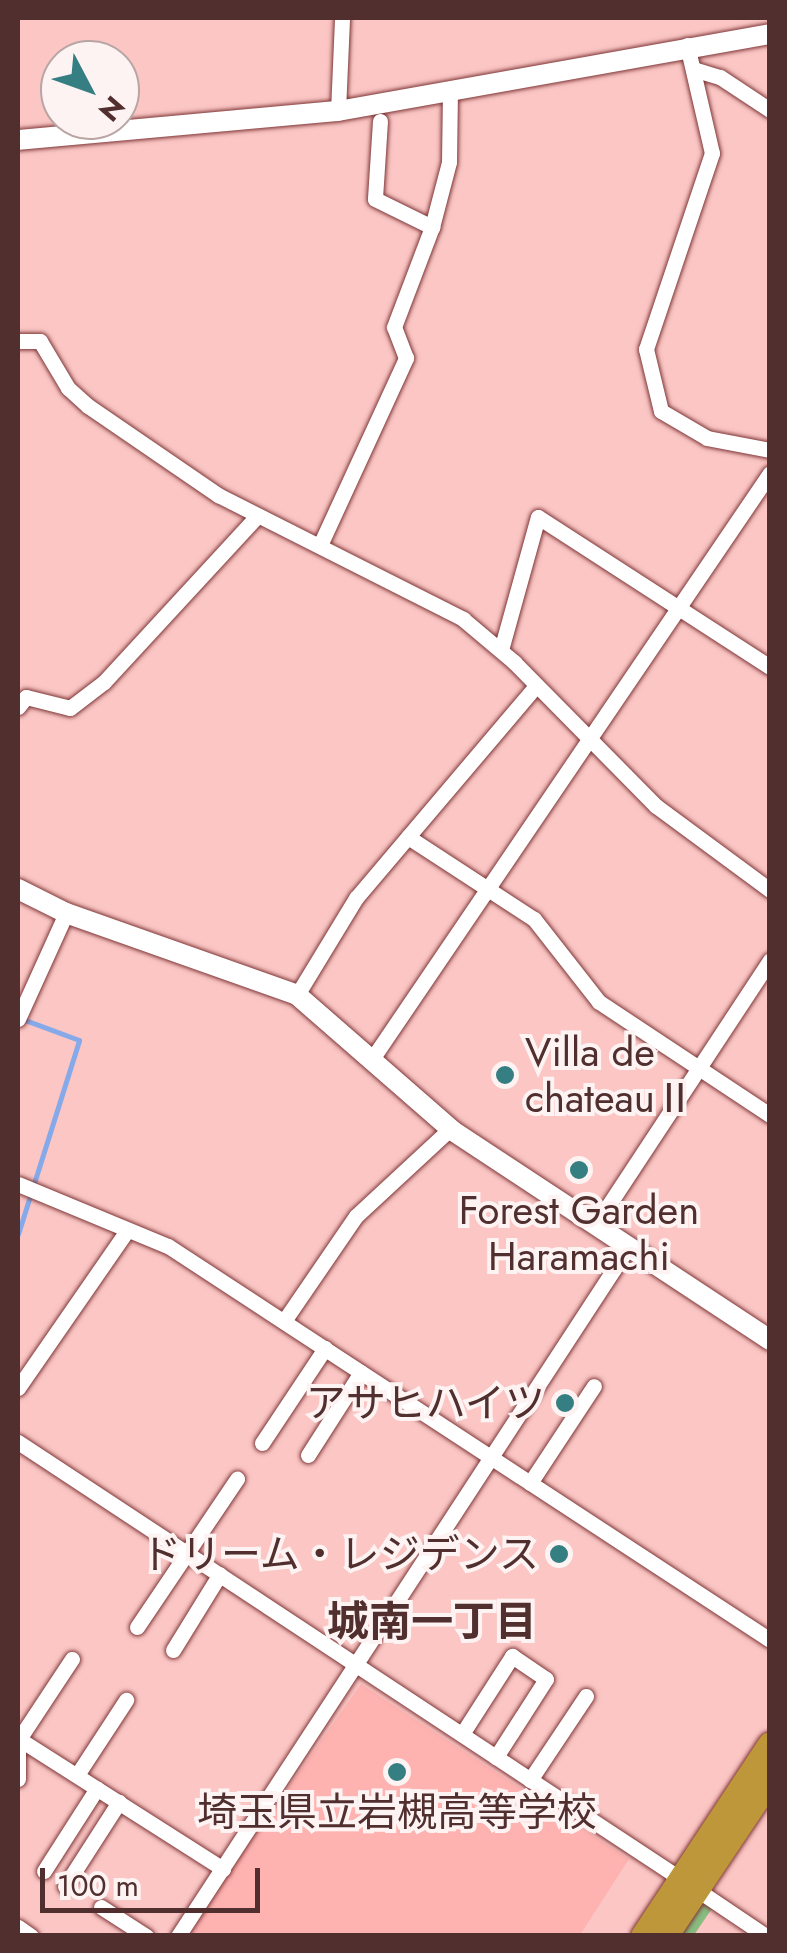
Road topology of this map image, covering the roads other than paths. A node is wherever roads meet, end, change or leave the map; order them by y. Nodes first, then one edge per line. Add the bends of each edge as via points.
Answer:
1 (342, 18) edge
2 (770, 34) edge
3 (688, 45) junction
4 (693, 69) junction
5 (450, 92) junction
6 (770, 110) edge
7 (338, 111) junction
8 (380, 121) dead end
9 (18, 140) edge
10 (432, 226) junction
11 (18, 342) edge
12 (770, 450) edge
13 (770, 473) edge
14 (257, 516) junction
15 (321, 543) junction
16 (678, 605) junction
17 (501, 650) junction
18 (770, 667) edge
19 (536, 686) junction
20 (18, 707) edge
21 (587, 735) junction
22 (408, 837) junction
23 (487, 888) junction
24 (18, 889) edge
25 (770, 890) edge
26 (66, 913) junction
27 (770, 960) edge
28 (297, 996) junction
29 (18, 1019) edge
30 (372, 1060) junction
31 (699, 1068) junction
32 (770, 1115) edge
33 (450, 1129) junction
34 (18, 1184) edge
35 (596, 1224) junction
36 (126, 1232) junction
37 (629, 1246) junction
38 (284, 1321) junction
39 (770, 1340) edge
40 (326, 1348) junction
41 (361, 1372) junction
42 (594, 1386) dead end
43 (18, 1388) edge
44 (18, 1442) edge
45 (262, 1443) dead end
46 (308, 1455) dead end
47 (492, 1458) junction
48 (237, 1479) dead end
49 (530, 1483) junction
50 (186, 1553) junction
51 (220, 1574) junction
52 (137, 1627) dead end
53 (770, 1640) edge
54 (173, 1650) dead end
55 (72, 1658) dead end
56 (354, 1663) junction
57 (586, 1696) dead end
58 (126, 1700) dead end
59 (462, 1734) junction
60 (18, 1736) edge
61 (770, 1744) edge
62 (496, 1757) junction
63 (77, 1776) junction
64 (18, 1779) edge
65 (770, 1779) edge
66 (530, 1780) junction
67 (97, 1788) junction
68 (119, 1802) junction
69 (223, 1869) junction
70 (44, 1871) dead end
71 (688, 1884) junction
72 (64, 1886) dead end
73 (100, 1908) dead end
74 (18, 1927) edge
75 (662, 1935) edge
76 (31, 1936) edge
77 (146, 1936) edge
78 (178, 1936) edge
79 (766, 1936) edge

1 - 7 street
2 - 3 street
3 - 4 street
3 - 5 street
4 - 6 street via 720,77
4 - 12 street via 712,153 646,349 661,411 707,438
5 - 7 street
5 - 10 street via 449,162
7 - 9 street
8 - 10 street via 375,199
10 - 15 street via 394,327 406,358
11 - 14 street via 40,340 68,388 88,406
13 - 16 street
14 - 15 street
14 - 20 street via 104,682 70,708 26,697
15 - 17 street via 462,619
16 - 17 street via 538,516
16 - 18 street
16 - 21 street
17 - 19 street
19 - 21 street
19 - 22 street
21 - 23 street
21 - 25 street via 681,829
22 - 23 street
22 - 28 street via 356,898
23 - 30 street
23 - 31 street via 534,919 599,1002
24 - 26 street
26 - 28 street
26 - 29 street
27 - 31 street
28 - 30 street
30 - 33 street
31 - 32 street
31 - 35 street
33 - 35 street
33 - 38 street via 356,1216
34 - 36 street
35 - 37 street
36 - 38 street via 168,1246
36 - 43 street
37 - 39 street
37 - 47 street
38 - 40 street
40 - 41 street
40 - 45 street
41 - 46 street
41 - 47 street
42 - 49 street
44 - 50 street
47 - 49 street
47 - 56 street
48 - 50 street
49 - 53 street
50 - 51 street
50 - 52 street
51 - 54 street
51 - 56 street
55 - 60 street
56 - 59 street
56 - 69 street
57 - 66 street
58 - 63 street
59 - 62 street
59 - 62 street via 512,1656 546,1679
60 - 63 street
60 - 64 street
61 - 71 highway
62 - 66 street
63 - 67 street
65 - 71 highway
66 - 71 street
67 - 68 street
67 - 70 street
68 - 69 street
68 - 72 street
69 - 78 street
71 - 75 highway
71 - 79 street
73 - 77 street
74 - 76 street

